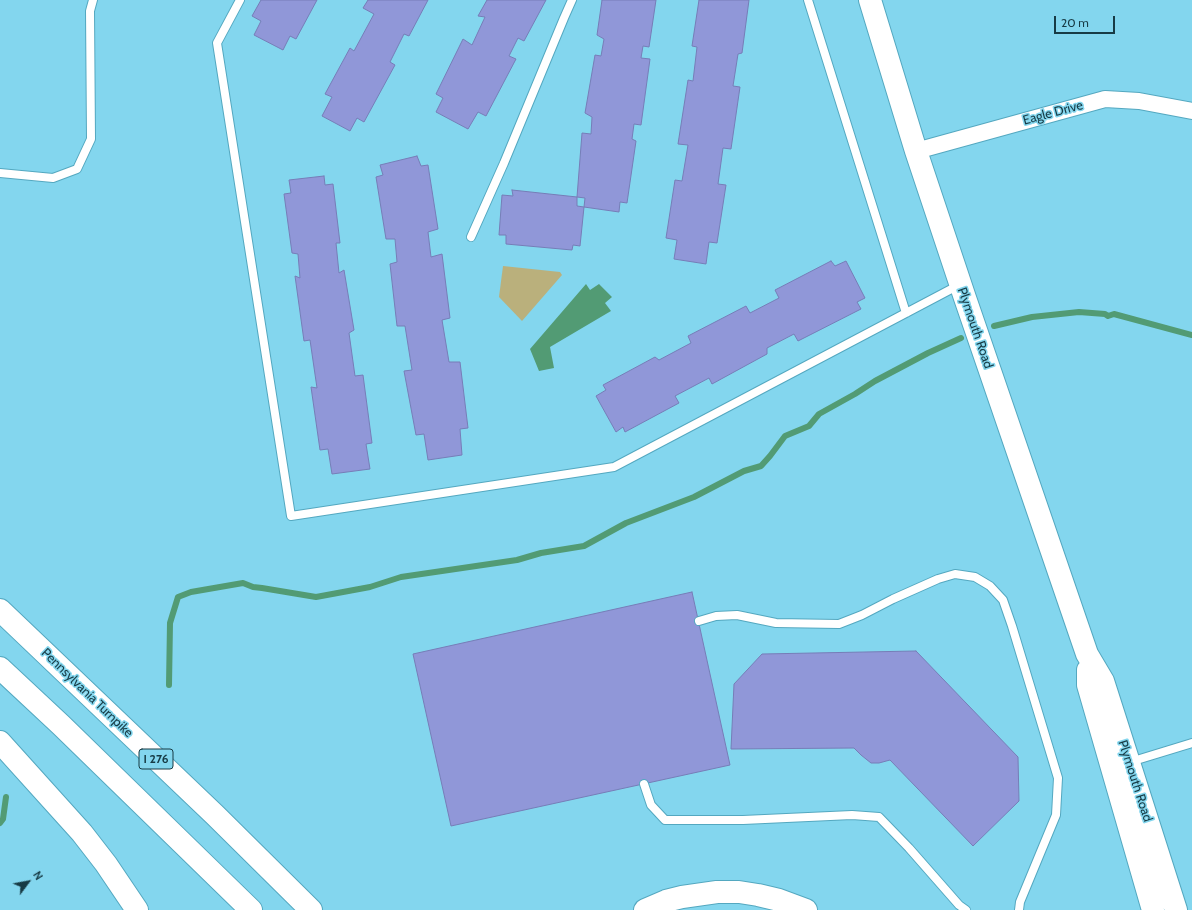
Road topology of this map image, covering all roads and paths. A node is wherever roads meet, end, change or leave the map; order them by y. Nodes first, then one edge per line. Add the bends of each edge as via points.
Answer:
1 (93, 0) edge
2 (240, 0) edge
3 (572, 0) edge
4 (808, 0) edge
5 (870, 0) edge
6 (1192, 111) edge
7 (916, 151) junction
8 (0, 173) edge
9 (471, 236) dead end
10 (960, 285) junction
11 (906, 313) junction
12 (0, 610) edge
13 (698, 622) dead end
14 (1087, 654) junction
15 (0, 668) edge
16 (0, 742) edge
17 (1192, 743) edge
18 (1129, 763) junction
19 (644, 784) dead end
20 (138, 910) edge
21 (251, 910) edge
22 (311, 910) edge
23 (645, 910) edge
24 (806, 910) edge
25 (966, 910) edge
26 (1019, 910) edge
27 (1153, 910) edge
28 (1176, 910) edge

1 - 8 lane via 90,10 91,139 77,169 53,178
2 - 11 lane via 218,43 291,516 614,466
3 - 9 lane
4 - 11 lane
5 - 7 main road, Plymouth Road
6 - 7 street, Eagle Drive via 1139,101 1105,99
7 - 10 main road, Plymouth Road
10 - 11 lane
10 - 14 main road, Plymouth Road
12 - 22 main road, Pennsylvania Turnpike / I 276
13 - 26 lane via 716,616 737,615 776,622 839,624 938,579 955,574 975,577 990,586 1003,600 1058,778 1056,815
14 - 18 main road, Plymouth Road via 1103,681
14 - 27 main road, Plymouth Road via 1088,685
15 - 21 main road
16 - 20 main road via 82,833
17 - 18 lane
18 - 28 main road, Plymouth Road
19 - 25 lane via 651,805 665,820 742,820 852,815 879,817
23 - 24 main road via 682,897 739,892 765,896

